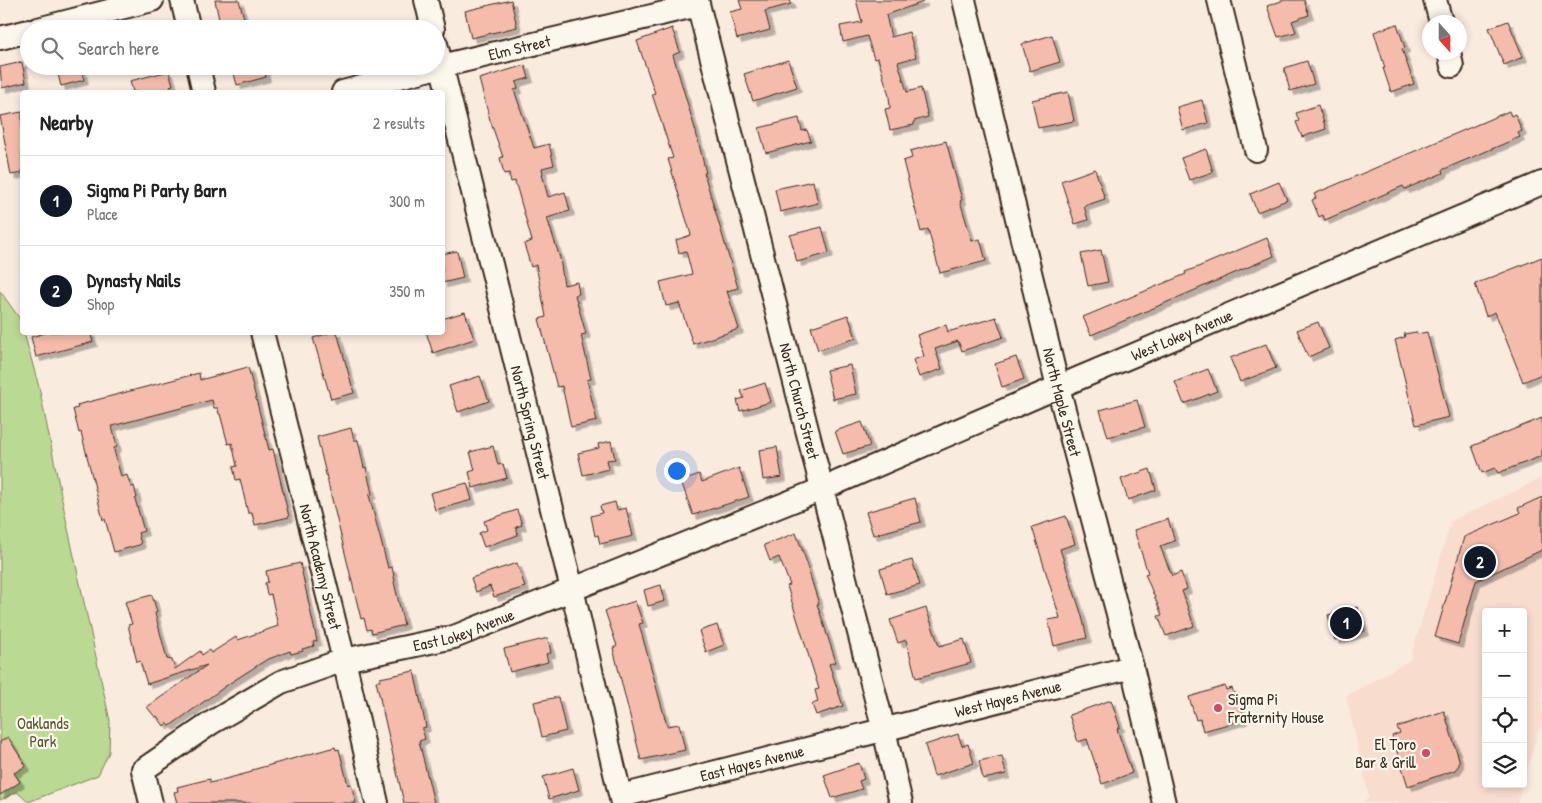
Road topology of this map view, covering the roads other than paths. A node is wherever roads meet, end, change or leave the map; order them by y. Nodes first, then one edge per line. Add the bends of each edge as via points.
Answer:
1 (152, 0) edge
2 (182, 0) edge
3 (426, 0) edge
4 (964, 0) edge
5 (1220, 0) edge
6 (1435, 0) edge
7 (698, 2) edge
8 (1439, 15) edge
9 (73, 20) edge
10 (187, 20) edge
11 (431, 20) edge
12 (20, 33) edge
13 (0, 38) edge
14 (445, 65) edge
15 (200, 75) edge
16 (407, 75) edge
17 (444, 75) edge
18 (204, 90) edge
19 (350, 90) edge
20 (1256, 150) dead end
21 (1542, 183) edge
22 (263, 335) edge
23 (1058, 387) junction
24 (822, 489) junction
25 (572, 589) junction
26 (344, 660) junction
27 (1132, 667) junction
28 (884, 730) junction
29 (622, 800) edge
30 (151, 803) edge
31 (377, 803) edge
32 (901, 803) edge
33 (1164, 803) edge

1 - 9 street
2 - 10 street
3 - 11 street
4 - 23 street, North Maple Street
5 - 20 street
6 - 8 street
7 - 14 street, Elm Street
7 - 24 street, North Church Street
12 - 13 street
15 - 18 street
16 - 19 street, Elm Street
17 - 25 street, North Spring Street
21 - 23 street, West Lokey Avenue
22 - 26 street, North Academy Street
23 - 24 street, West Lokey Avenue
23 - 27 street, North Maple Street
24 - 25 street, East Lokey Avenue
24 - 28 street, North Church Street
25 - 26 street, East Lokey Avenue via 454,637
25 - 29 street, North Spring Street
26 - 30 street, East Lokey Avenue via 281,682 211,723 143,770
26 - 31 street, North Academy Street
27 - 28 street, West Hayes Avenue
27 - 33 street, North Maple Street
28 - 29 street, East Hayes Avenue
28 - 32 street, North Church Street

